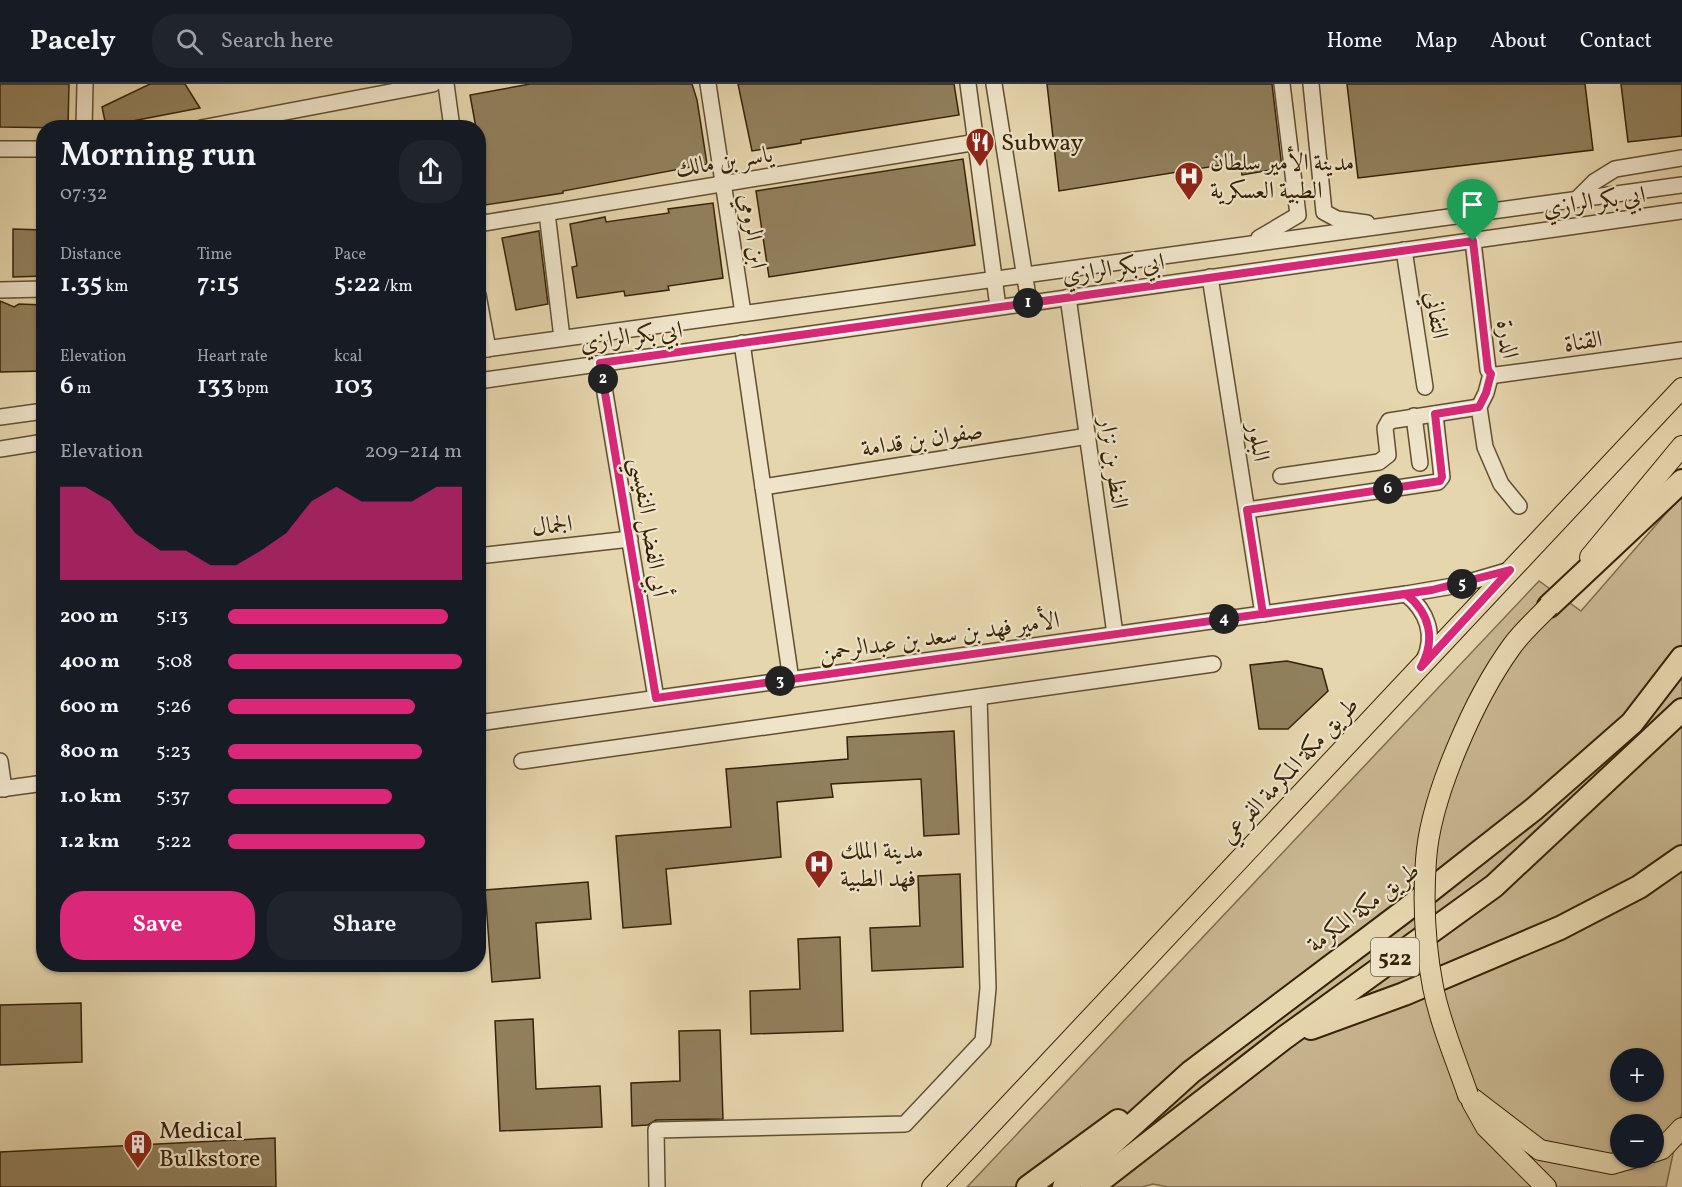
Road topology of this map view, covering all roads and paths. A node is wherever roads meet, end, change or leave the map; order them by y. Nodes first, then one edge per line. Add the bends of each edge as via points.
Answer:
1 (85, 84) edge
2 (433, 84) edge
3 (446, 84) edge
4 (708, 84) edge
5 (968, 84) edge
6 (1282, 84) edge
7 (1311, 84) edge
8 (994, 87) edge
9 (84, 120) edge
10 (243, 120) edge
11 (451, 120) edge
12 (977, 142) junction
13 (0, 148) edge
14 (36, 149) edge
15 (1682, 158) edge
16 (722, 184) junction
17 (1682, 185) edge
18 (1576, 199) junction
19 (1682, 212) edge
20 (547, 213) junction
21 (486, 223) edge
22 (1385, 225) junction
23 (1473, 241) junction
24 (1245, 244) junction
25 (1404, 250) junction
26 (1025, 274) junction
27 (994, 278) junction
28 (1210, 278) junction
29 (36, 289) edge
30 (0, 290) edge
31 (1068, 297) junction
32 (1029, 303) junction
33 (998, 307) junction
34 (743, 313) junction
35 (562, 338) junction
36 (742, 343) junction
37 (486, 350) edge
38 (1682, 350) edge
39 (600, 363) junction
40 (1491, 374) junction
41 (486, 380) edge
42 (1425, 387) dead end
43 (1682, 388) edge
44 (1479, 407) junction
45 (36, 412) edge
46 (1435, 414) junction
47 (1414, 416) junction
48 (0, 417) edge
49 (1088, 436) junction
50 (36, 443) edge
51 (1682, 446) edge
52 (0, 448) edge
53 (1420, 464) dead end
54 (1281, 476) dead end
55 (1682, 481) edge
56 (763, 487) junction
57 (1519, 506) dead end
58 (1247, 510) junction
59 (630, 539) junction
60 (486, 555) edge
61 (1510, 570) junction
62 (1406, 594) junction
63 (1549, 606) junction
64 (1263, 614) junction
65 (1115, 634) junction
66 (1682, 658) edge
67 (1213, 664) dead end
68 (1421, 667) junction
69 (791, 680) junction
70 (979, 697) junction
71 (656, 698) junction
72 (1682, 710) edge
73 (486, 722) edge
74 (0, 761) edge
75 (522, 761) dead end
76 (36, 784) edge
77 (2, 789) edge
78 (1682, 857) edge
79 (1297, 992) junction
80 (1284, 1038) junction
81 (1468, 1095) junction
82 (1682, 1128) edge
83 (1664, 1147) edge
84 (1610, 1164) edge
85 (657, 1187) edge
86 (932, 1187) edge
87 (1028, 1187) edge
88 (1064, 1187) edge
89 (1092, 1187) edge
90 (1546, 1187) edge

1 - 9 street
2 - 10 street
3 - 11 street
4 - 16 street, ابن الرومي
5 - 12 street
6 - 24 street via 1298,214
7 - 22 street via 1324,212 1337,219
8 - 26 street
12 - 16 street, ياسر بن مالك
12 - 27 street
13 - 14 street
15 - 18 street via 1615,169
16 - 20 street, ياسر بن مالك
16 - 34 street, ابن الرومي
17 - 18 street, ابي بكر الرازي
18 - 22 street, ابي بكر الرازي
19 - 23 street, ابي بكر الرازي
20 - 21 street, ياسر بن مالك
20 - 35 street
22 - 24 street, ابي بكر الرازي
23 - 25 street, ابي بكر الرازي
23 - 40 street, الدرة
24 - 26 street, ابي بكر الرازي
25 - 28 street, ابي بكر الرازي
25 - 42 street, التفاني
26 - 27 street, ابي بكر الرازي
26 - 32 street
27 - 33 street
27 - 34 street, ابي بكر الرازي
28 - 31 street, ابي بكر الرازي
28 - 58 street, البلور
29 - 30 street
31 - 32 street, ابي بكر الرازي
31 - 49 street, النظر بن نزار
32 - 33 street, ابي بكر الرازي
33 - 36 street, ابي بكر الرازي
34 - 35 street, ابي بكر الرازي
35 - 37 street, ابي بكر الرازي
36 - 39 street, ابي بكر الرازي
36 - 56 street
38 - 40 street, القناة
39 - 41 street, ابي بكر الرازي
39 - 59 street, أبي الفضل النفيسي
40 - 44 street
43 - 61 main road, طريق مكة المكرمة الفرعي
44 - 46 street
44 - 57 street via 1489,461
45 - 48 street
46 - 47 street
46 - 58 street via 1442,477 1438,482
47 - 53 street
47 - 54 street via 1386,424 1388,455 1379,462
49 - 56 street, صفوان بن قدامة
49 - 65 street, النظر بن نزار
50 - 52 street
51 - 63 main road
55 - 63 highway
56 - 69 street
58 - 64 street, البلور
59 - 60 street, الجمال
59 - 71 street, أبي الفضل النفيسي
61 - 62 street, الأمير فهد بن سعد بن عبدالرحمن via 1459,585
61 - 68 main road, طريق مكة المكرمة الفرعي
62 - 64 street, الأمير فهد بن سعد بن عبدالرحمن
62 - 68 street via 1421,609 1429,628 1429,648
63 - 81 main road, bridge via 1512,645 1479,699 1443,788 1426,858 1425,915 1433,987
64 - 65 street, الأمير فهد بن سعد بن عبدالرحمن
65 - 69 street, الأمير فهد بن سعد بن عبدالرحمن
66 - 79 highway, طريق مكة المكرمة / 522 via 1632,723 1543,801
67 - 70 street
68 - 86 main road, طريق مكة المكرمة الفرعي
69 - 71 street, الأمير فهد بن سعد بن عبدالرحمن
70 - 75 street
70 - 85 street via 988,988 982,1041 905,1124 656,1130
71 - 73 street, الأمير فهد بن سعد بن عبدالرحمن
72 - 80 highway, 522 via 1494,886
74 - 77 street
76 - 77 street
78 - 80 highway via 1639,888 1560,928 1404,994
79 - 87 highway
79 - 88 highway, طريق مكة المكرمة / 522 via 1191,1072
80 - 89 highway, 522
81 - 84 main road via 1540,1150
81 - 90 main road via 1486,1127
82 - 83 main road

